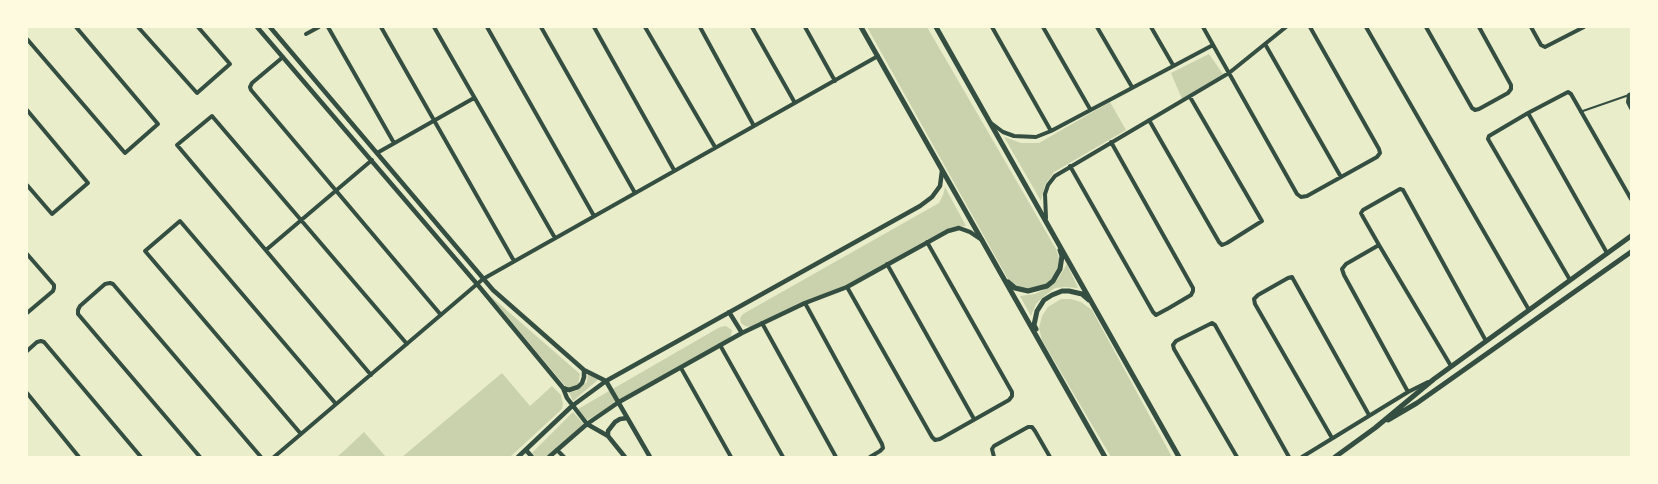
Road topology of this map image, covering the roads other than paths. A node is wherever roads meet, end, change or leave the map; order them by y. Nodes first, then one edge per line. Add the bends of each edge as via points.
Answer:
1 (76, 27) edge
2 (138, 27) edge
3 (198, 27) edge
4 (257, 27) edge
5 (270, 27) edge
6 (319, 27) edge
7 (328, 27) edge
8 (381, 27) edge
9 (434, 27) edge
10 (487, 27) edge
11 (541, 27) edge
12 (594, 27) edge
13 (645, 27) edge
14 (700, 27) edge
15 (752, 27) edge
16 (805, 27) edge
17 (861, 27) edge
18 (936, 27) edge
19 (992, 27) edge
20 (1043, 27) edge
21 (1097, 27) edge
22 (1151, 27) edge
23 (1203, 27) edge
24 (1286, 27) edge
25 (1310, 27) edge
26 (1366, 27) edge
27 (1426, 27) edge
28 (1479, 27) edge
29 (1532, 27) edge
30 (1584, 27) edge
31 (306, 34) dead end
32 (27, 39) edge
33 (1265, 44) junction
34 (1213, 45) junction
35 (878, 56) junction
36 (283, 57) junction
37 (1173, 65) junction
38 (1229, 73) junction
39 (835, 81) junction
40 (1132, 87) junction
41 (1630, 94) edge
42 (1190, 97) junction
43 (474, 98) junction
44 (331, 99) junction
45 (795, 103) junction
46 (325, 105) junction
47 (1631, 108) edge
48 (27, 110) edge
49 (1090, 110) junction
50 (1580, 112) junction
51 (1528, 113) junction
52 (435, 120) junction
53 (1149, 120) junction
54 (990, 122) junction
55 (754, 126) junction
56 (1051, 131) junction
57 (1111, 142) junction
58 (394, 143) junction
59 (715, 147) junction
60 (377, 153) junction
61 (372, 160) junction
62 (1070, 166) junction
63 (942, 168) junction
64 (675, 170) junction
65 (1341, 177) junction
66 (27, 185) edge
67 (336, 190) junction
68 (635, 193) junction
69 (1631, 199) edge
70 (594, 216) junction
71 (301, 221) junction
72 (1046, 222) junction
73 (1631, 236) edge
74 (555, 238) junction
75 (1057, 241) junction
76 (926, 242) junction
77 (984, 242) junction
78 (1379, 245) junction
79 (266, 250) junction
80 (1631, 252) edge
81 (1607, 253) junction
82 (27, 254) edge
83 (514, 261) junction
84 (887, 264) junction
85 (483, 279) junction
86 (1005, 279) junction
87 (1570, 280) junction
88 (477, 284) junction
89 (847, 287) junction
90 (805, 303) junction
91 (1092, 303) junction
92 (1528, 310) junction
93 (729, 312) junction
94 (27, 313) edge
95 (441, 315) junction
96 (762, 323) junction
97 (741, 333) junction
98 (1038, 338) junction
99 (1486, 341) junction
100 (407, 344) junction
101 (720, 345) junction
102 (27, 351) edge
103 (1451, 366) junction
104 (681, 368) junction
105 (584, 370) junction
106 (371, 375) junction
107 (1434, 379) junction
108 (606, 381) junction
109 (563, 388) junction
110 (1408, 392) junction
111 (27, 393) edge
112 (619, 402) junction
113 (336, 404) junction
114 (572, 406) junction
115 (1369, 415) junction
116 (627, 418) junction
117 (974, 419) junction
118 (587, 424) junction
119 (1375, 428) junction
120 (301, 435) junction
121 (608, 436) junction
122 (1332, 438) junction
123 (526, 450) junction
124 (557, 450) junction
125 (79, 457) edge
126 (141, 457) edge
127 (200, 457) edge
128 (261, 457) edge
129 (274, 457) edge
130 (518, 457) edge
131 (532, 457) edge
132 (549, 457) edge
133 (564, 457) edge
134 (625, 457) edge
135 (650, 457) edge
136 (731, 457) edge
137 (783, 457) edge
138 (836, 457) edge
139 (870, 457) edge
140 (993, 457) edge
141 (1050, 457) edge
142 (1105, 457) edge
143 (1179, 457) edge
144 (1237, 457) edge
145 (1289, 457) edge
146 (1302, 457) edge
147 (1335, 457) edge

1 - 32 street via 158,124 125,153
2 - 3 street via 195,93 229,65
4 - 36 street
5 - 44 street
6 - 31 street
7 - 58 street
8 - 52 street
9 - 43 street
10 - 70 street
11 - 68 street
12 - 64 street
13 - 59 street
14 - 55 street
15 - 45 street
16 - 39 street
17 - 35 main road
18 - 54 main road
19 - 56 street
20 - 49 street
21 - 40 street
22 - 37 street
23 - 34 street
24 - 33 street
25 - 65 street via 1380,153
26 - 92 street
27 - 28 street via 1472,108 1479,110 1508,93 1511,85
29 - 30 street via 1545,47
33 - 38 street
33 - 65 street
34 - 37 street
34 - 38 street
35 - 39 street
35 - 63 main road
36 - 46 street
36 - 67 street via 252,83 251,90
37 - 40 street
38 - 42 street
38 - 65 street via 1301,197
39 - 45 street
40 - 49 street
41 - 47 street
41 - 50 street
42 - 53 street
42 - 53 street via 1262,221 1240,236 1222,245 1219,242
43 - 52 street
43 - 74 street
44 - 46 street
44 - 60 street
45 - 55 street
46 - 61 street
48 - 66 street via 88,183 52,214
49 - 56 street
50 - 51 street via 1568,92
50 - 69 street
51 - 81 street
51 - 87 street via 1488,139
52 - 58 street
52 - 83 street
53 - 57 street
54 - 56 street via 1003,132 1025,138
54 - 72 main road
55 - 59 street
57 - 62 street
57 - 62 street via 1193,288 1191,295 1156,315 1153,312
58 - 60 street
59 - 64 street
60 - 85 street
61 - 67 street
61 - 88 street
62 - 72 street via 1048,185 1044,203
63 - 77 main road
63 - 93 street via 940,186 920,206
64 - 68 street
67 - 71 street
67 - 95 street
68 - 70 street
70 - 74 street
71 - 79 street
71 - 79 street via 212,116 177,145
71 - 100 street
72 - 75 main road
73 - 81 main road
74 - 83 street
75 - 86 main road via 1062,256 1060,269 1047,286 1028,291 1015,288
75 - 91 main road
76 - 77 street via 959,228
76 - 84 street
76 - 117 street via 1012,392 1009,400
77 - 86 main road
78 - 99 street via 1361,213 1403,190
78 - 103 street
78 - 110 street via 1342,269
79 - 106 street
80 - 119 main road via 1417,403
81 - 87 main road
82 - 94 street via 54,285 53,291
83 - 85 street
84 - 89 street
84 - 117 street
85 - 88 street
85 - 105 street
86 - 98 main road
87 - 92 main road
88 - 95 street
88 - 109 street
89 - 90 street
89 - 117 street via 932,437 935,440
90 - 96 street
90 - 139 street via 882,444 883,448
91 - 98 main road via 1082,294 1069,291 1044,300 1034,325
91 - 143 main road
92 - 99 main road
93 - 97 street
93 - 108 street
95 - 100 street
96 - 97 street
96 - 138 street
97 - 101 street
98 - 142 main road
99 - 103 main road
100 - 106 street
101 - 104 street
101 - 137 street
102 - 126 street via 37,342 44,342
103 - 107 main road
104 - 112 street
104 - 136 street
105 - 108 street
105 - 109 street via 578,387
106 - 113 street
107 - 110 street
107 - 119 main road
108 - 112 street
108 - 114 street
109 - 114 street
110 - 115 street
111 - 125 street
112 - 116 street
112 - 118 street
113 - 120 street
113 - 120 street via 180,221 145,251
114 - 118 street
114 - 123 street
115 - 122 street
115 - 122 street via 1293,277 1254,299
116 - 121 street via 615,422
116 - 135 street
118 - 121 street
118 - 124 street
119 - 147 main road
120 - 129 street
121 - 134 street
122 - 146 street
123 - 130 street
123 - 131 street
124 - 132 street
124 - 133 street
127 - 128 street via 78,314 80,306 105,284 113,284
140 - 141 street via 994,446 1032,427
144 - 145 street via 1173,345 1212,322

